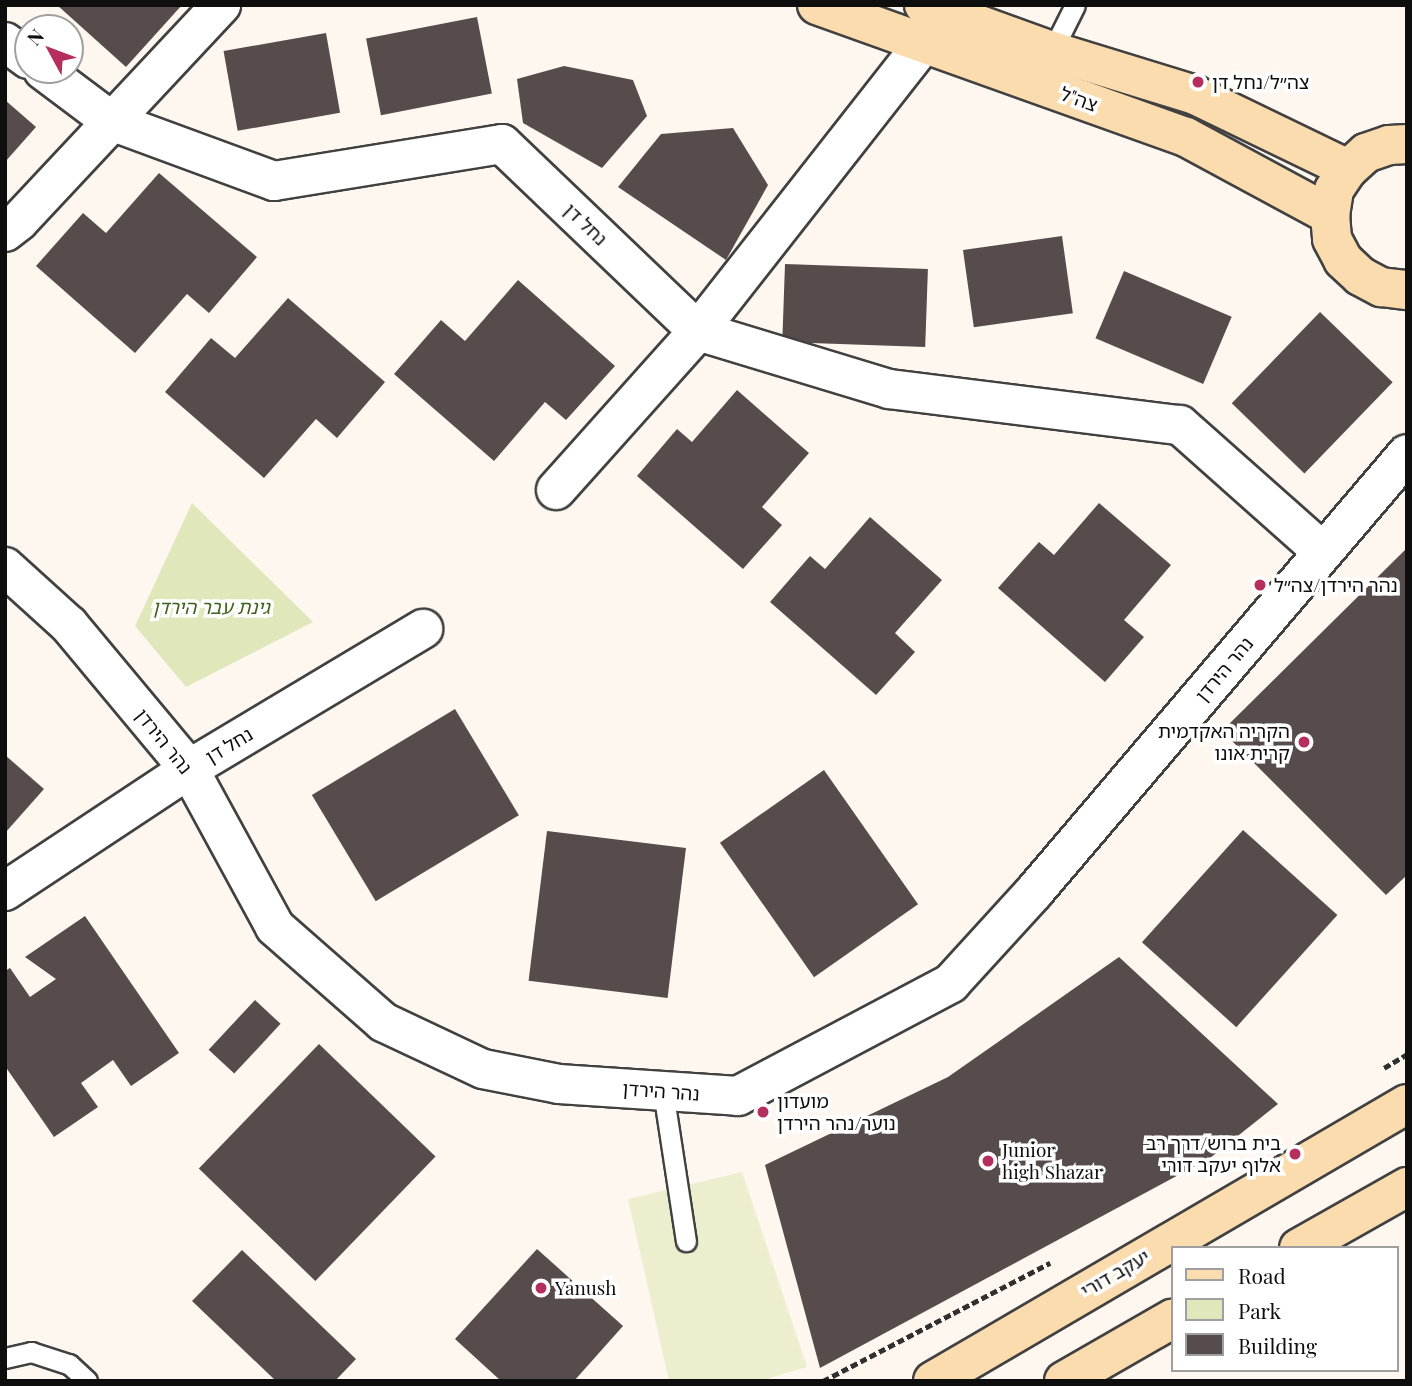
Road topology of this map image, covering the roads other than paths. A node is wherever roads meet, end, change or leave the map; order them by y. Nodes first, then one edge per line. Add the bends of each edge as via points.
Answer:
1 (221, 5) edge
2 (817, 5) edge
3 (924, 5) edge
4 (1075, 5) edge
5 (924, 43) junction
6 (1052, 51) junction
7 (62, 84) edge
8 (111, 121) junction
9 (1407, 144) edge
10 (1348, 169) junction
11 (1330, 215) junction
12 (5, 232) edge
13 (1406, 291) edge
14 (698, 331) junction
15 (1407, 454) edge
16 (556, 490) dead end
17 (1323, 552) junction
18 (5, 567) edge
19 (423, 629) dead end
20 (189, 769) junction
21 (5, 891) edge
22 (663, 1091) junction
23 (1407, 1104) edge
24 (1407, 1186) edge
25 (686, 1241) dead end
26 (1302, 1246) edge
27 (1170, 1320) edge
28 (5, 1358) edge
29 (87, 1381) edge
30 (933, 1381) edge
31 (1064, 1381) edge

1 - 8 street
2 - 5 street, צה"ל
3 - 6 street, צה"ל
4 - 6 lane
5 - 11 street, צה"ל via 1185,137
5 - 14 street
6 - 10 street, צה"ל via 1195,95
7 - 8 street
8 - 12 street
8 - 14 street, נחל דן via 274,181 502,144
9 - 10 street via 1366,153
10 - 11 street via 1334,190
11 - 13 street via 1332,239 1351,268 1381,287
14 - 16 street
14 - 17 street via 889,389 1180,425
15 - 17 street, נהר הירדן
17 - 22 street, נהר הירדן via 951,984 738,1096
18 - 20 street, נהר הירדן via 69,625
19 - 20 street, נחל דן
20 - 21 street, נחל דן
20 - 22 street, נהר הירדן via 275,927 383,1023 483,1069 559,1084
22 - 25 lane
23 - 30 street, יעקב דורי
24 - 26 street
27 - 31 street
28 - 29 lane via 31,1352 69,1364

